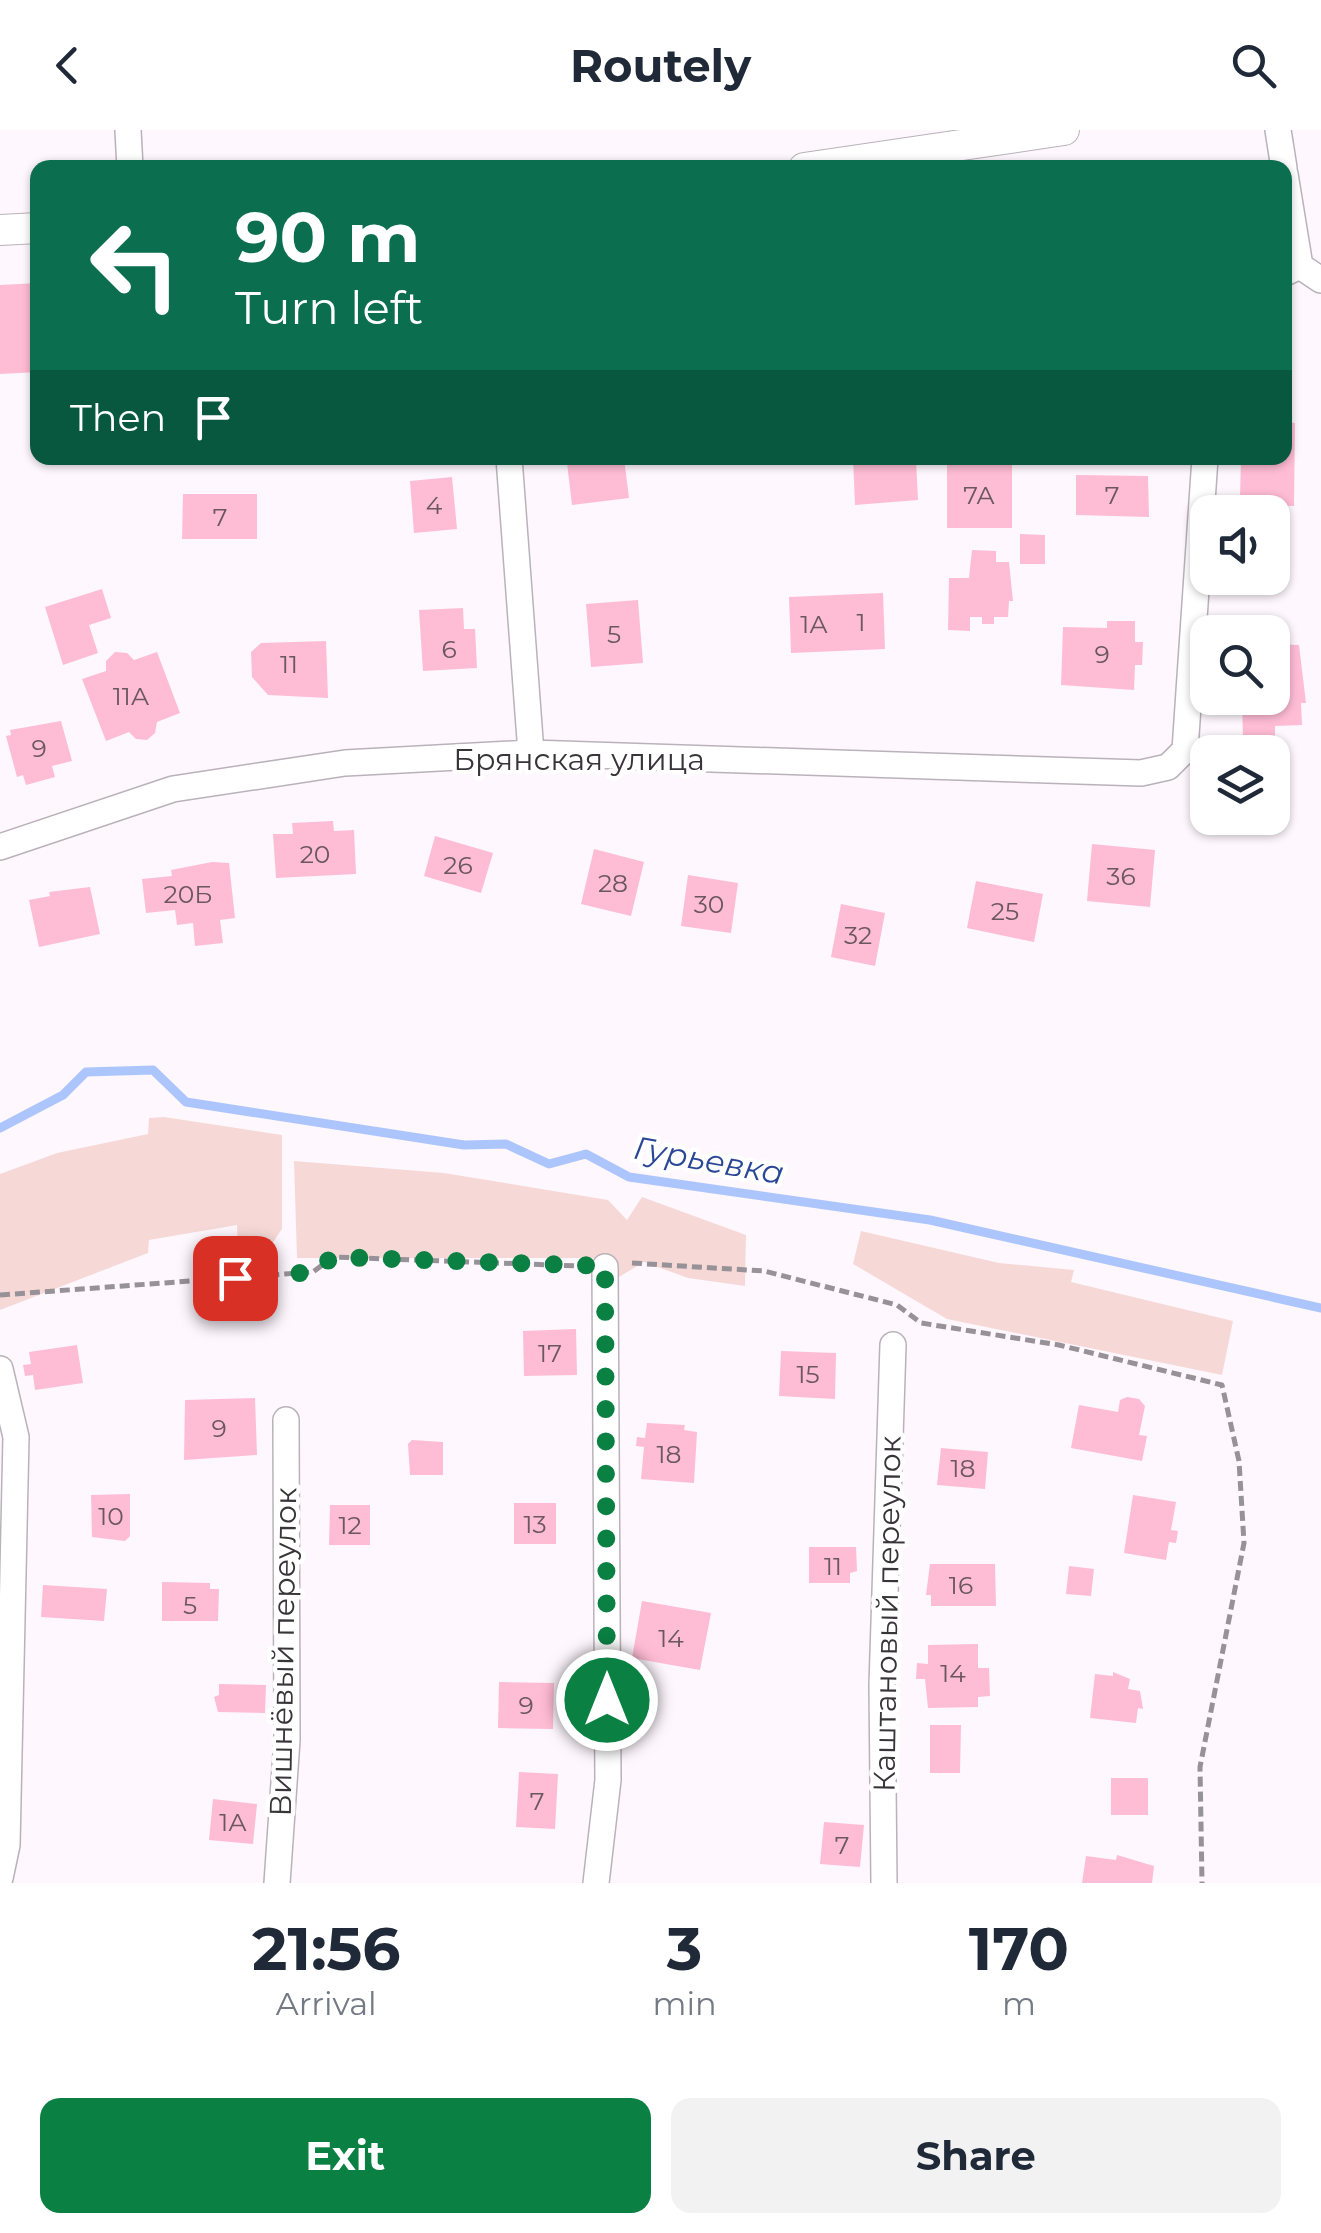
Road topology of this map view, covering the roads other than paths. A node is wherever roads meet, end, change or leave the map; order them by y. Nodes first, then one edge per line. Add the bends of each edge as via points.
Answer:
1 (128, 130) edge
2 (1064, 130) edge
3 (1278, 130) edge
4 (130, 160) edge
5 (859, 160) edge
6 (1282, 160) edge
7 (1292, 216) edge
8 (30, 228) edge
9 (0, 230) edge
10 (1302, 273) edge
11 (510, 465) edge
12 (1205, 465) edge
13 (531, 753) junction
14 (0, 847) edge
15 (605, 1266) road end
16 (893, 1345) dead end
17 (0, 1369) edge
18 (286, 1420) dead end
19 (0, 1878) edge
20 (276, 1883) edge
21 (596, 1883) edge
22 (884, 1883) edge

1 - 4 street
2 - 5 street
3 - 6 street
7 - 10 street
8 - 9 street
11 - 13 street
12 - 13 street, Брянская улица via 1185,750 1168,768 1141,773
13 - 14 street, Брянская улица via 345,763 172,789
15 - 21 street via 608,1780
16 - 22 street, Каштановый переулок via 882,1685
17 - 19 street via 16,1438 7,1845
18 - 20 street, Вишнёвый переулок via 286,1740

